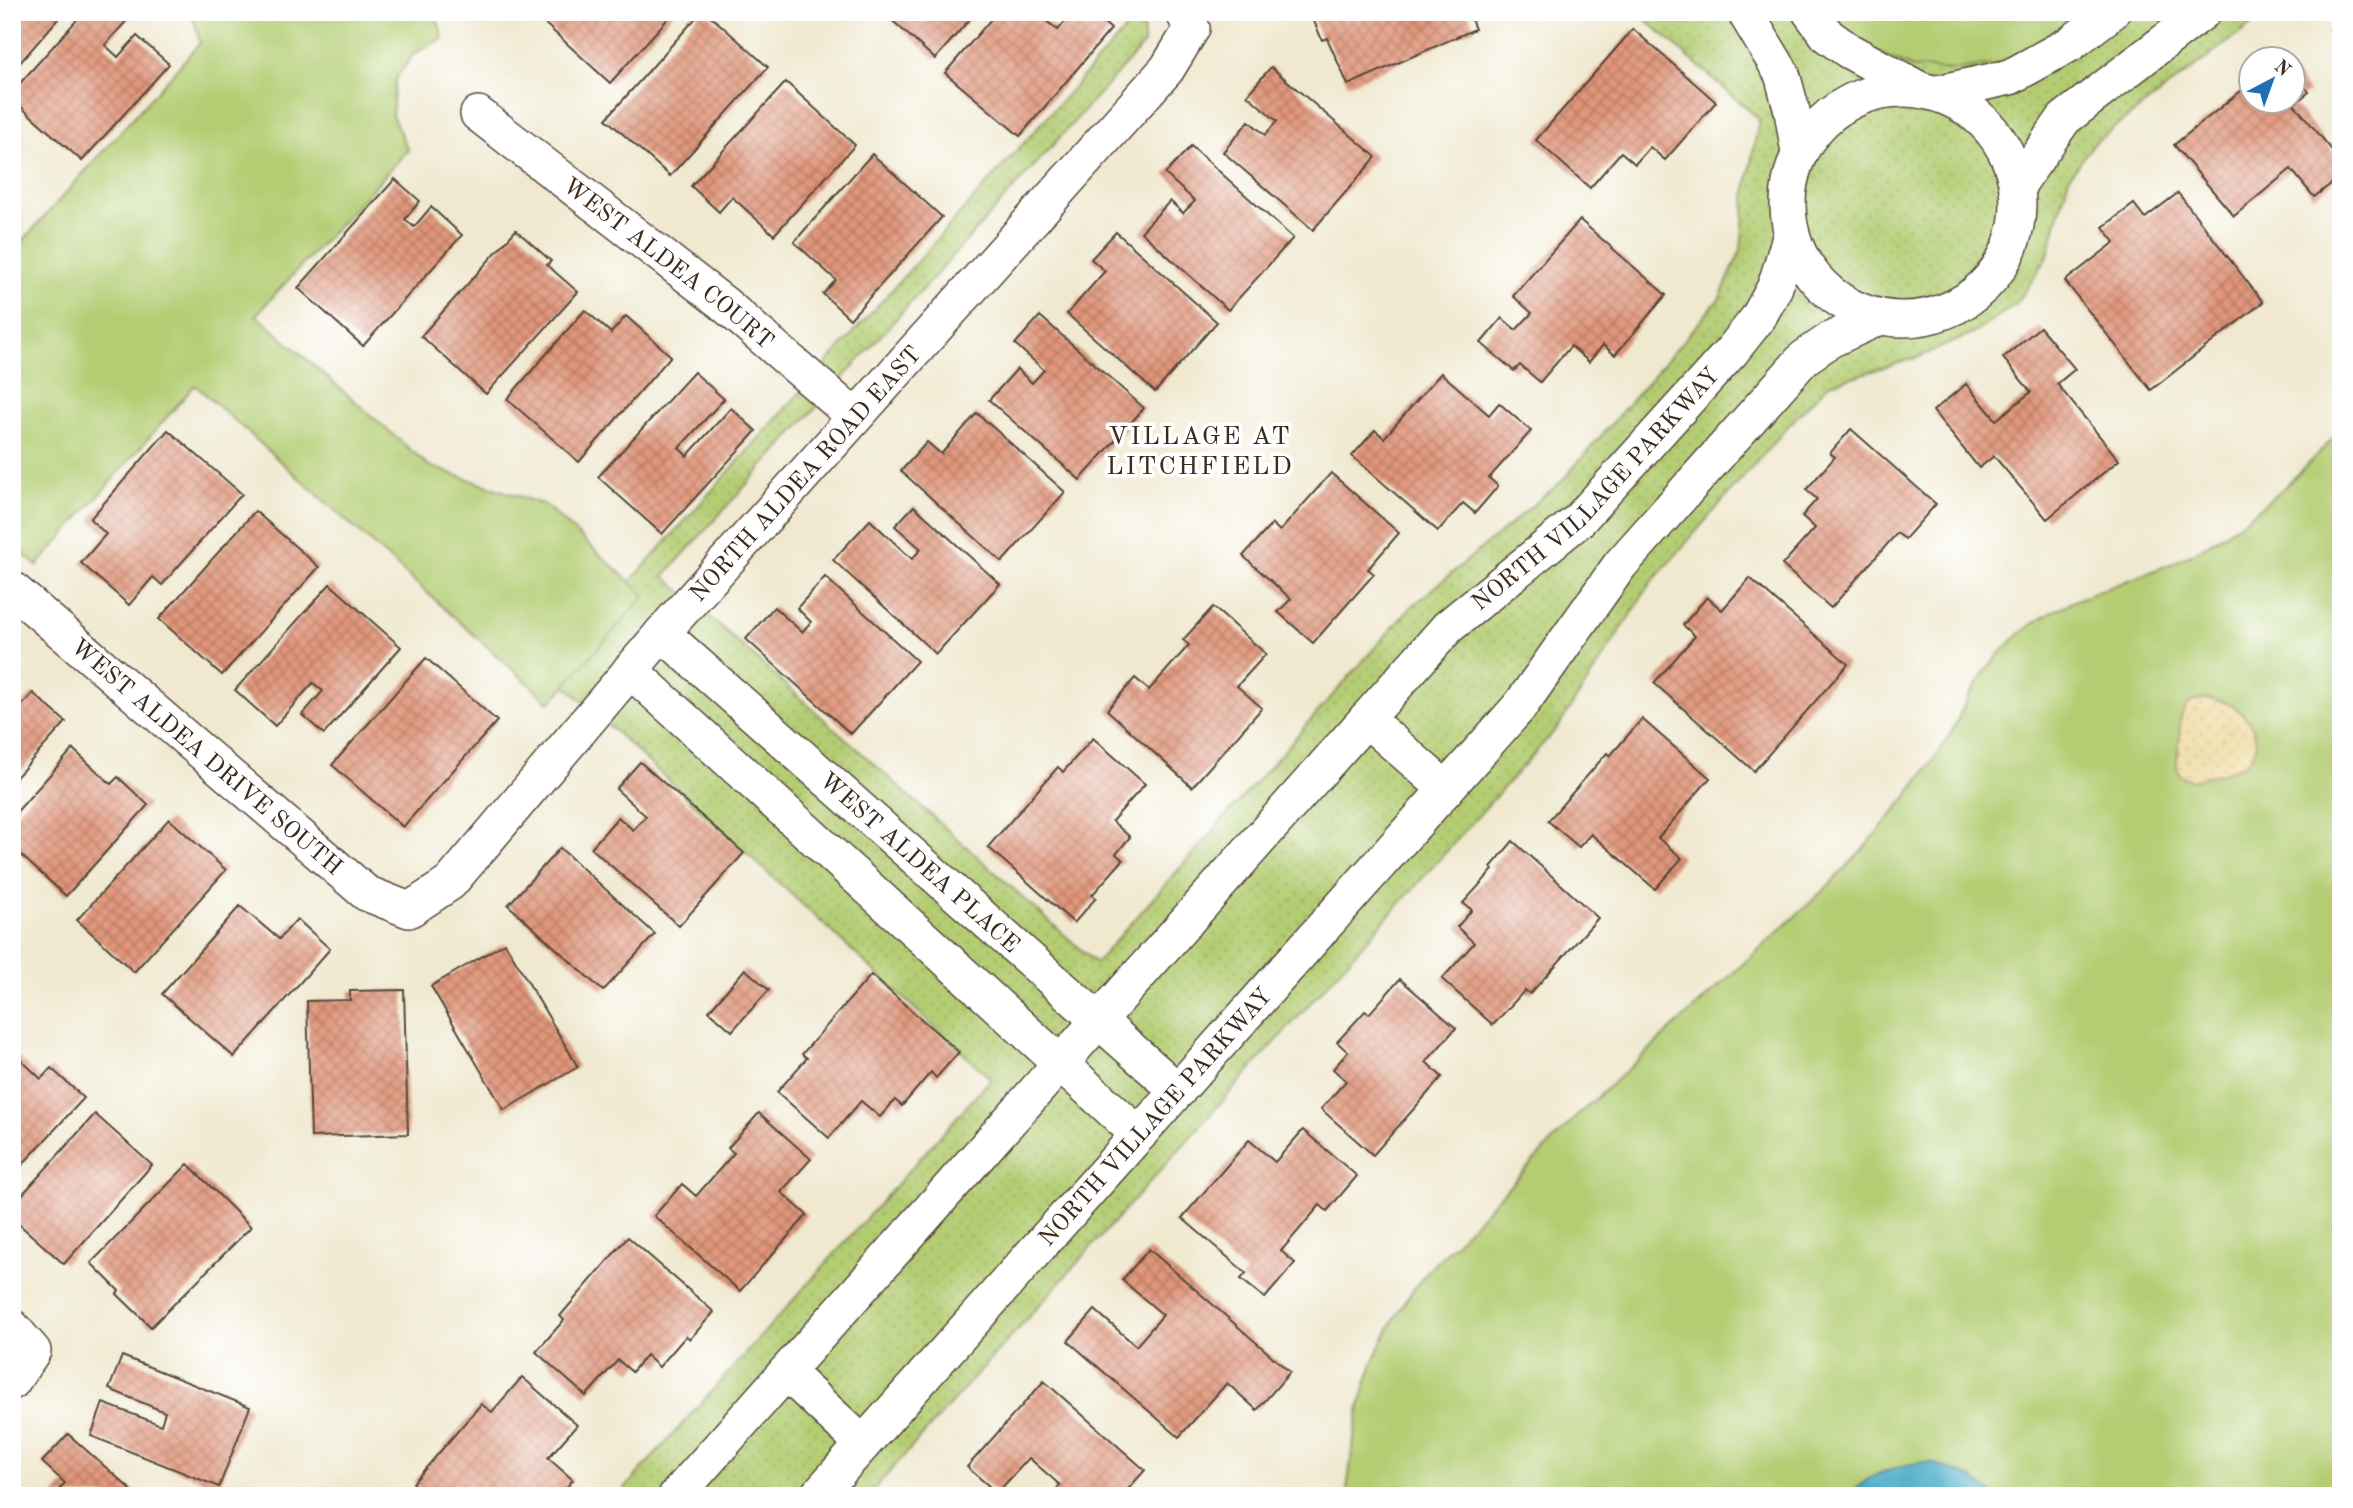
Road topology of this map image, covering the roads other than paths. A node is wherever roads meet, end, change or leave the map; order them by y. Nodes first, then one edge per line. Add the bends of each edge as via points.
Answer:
1 (1745, 12) edge
2 (1810, 12) edge
3 (2112, 12) edge
4 (2203, 12) edge
5 (1188, 20) edge
6 (1927, 91) junction
7 (478, 114) dead end
8 (1799, 153) junction
9 (2018, 185) junction
10 (1791, 234) junction
11 (1880, 317) junction
12 (855, 417) junction
13 (12, 589) edge
14 (662, 633) junction
15 (630, 670) junction
16 (1366, 719) junction
17 (1446, 789) junction
18 (409, 910) joint
19 (1099, 1020) junction
20 (1060, 1063) junction
21 (1178, 1091) junction
22 (1139, 1135) junction
23 (22, 1339) edge
24 (786, 1372) junction
25 (12, 1382) edge
26 (863, 1444) junction
27 (676, 1496) edge
28 (817, 1496) edge

1 - 8 street via 1782,74
2 - 6 street via 1828,36 1849,51
3 - 6 street via 2070,44 2010,78
4 - 9 street via 2064,119
5 - 12 street, NORTH ALDEA ROAD EAST via 1167,69
6 - 8 street via 1881,90 1848,102 1819,123
6 - 9 street via 1966,107 1990,128 2008,154
7 - 12 street, WEST ALDEA COURT via 723,303
8 - 10 street via 1787,206
9 - 11 street via 2018,222 2006,258 1984,288 1953,309 1917,319
10 - 11 street via 1804,263 1824,288 1850,306
10 - 16 street, NORTH VILLAGE PARKWAY via 1775,287 1731,352 1578,521 1448,627
11 - 17 street, NORTH VILLAGE PARKWAY via 1804,358 1620,565 1520,706
12 - 14 street, NORTH ALDEA ROAD EAST
13 - 18 street, WEST ALDEA DRIVE SOUTH via 366,893
14 - 15 street, NORTH ALDEA ROAD EAST
14 - 19 street, WEST ALDEA PLACE
15 - 18 street, NORTH ALDEA ROAD EAST via 450,883
15 - 20 street
16 - 17 street
16 - 19 street, NORTH VILLAGE PARKWAY
17 - 21 street, NORTH VILLAGE PARKWAY
19 - 20 street, NORTH VILLAGE PARKWAY
19 - 21 street, WEST ALDEA PLACE
20 - 22 street
20 - 24 street, NORTH VILLAGE PARKWAY
21 - 22 street, NORTH VILLAGE PARKWAY
22 - 26 street, NORTH VILLAGE PARKWAY
23 - 25 street
24 - 26 street
24 - 27 street, NORTH VILLAGE PARKWAY
26 - 28 street, NORTH VILLAGE PARKWAY

